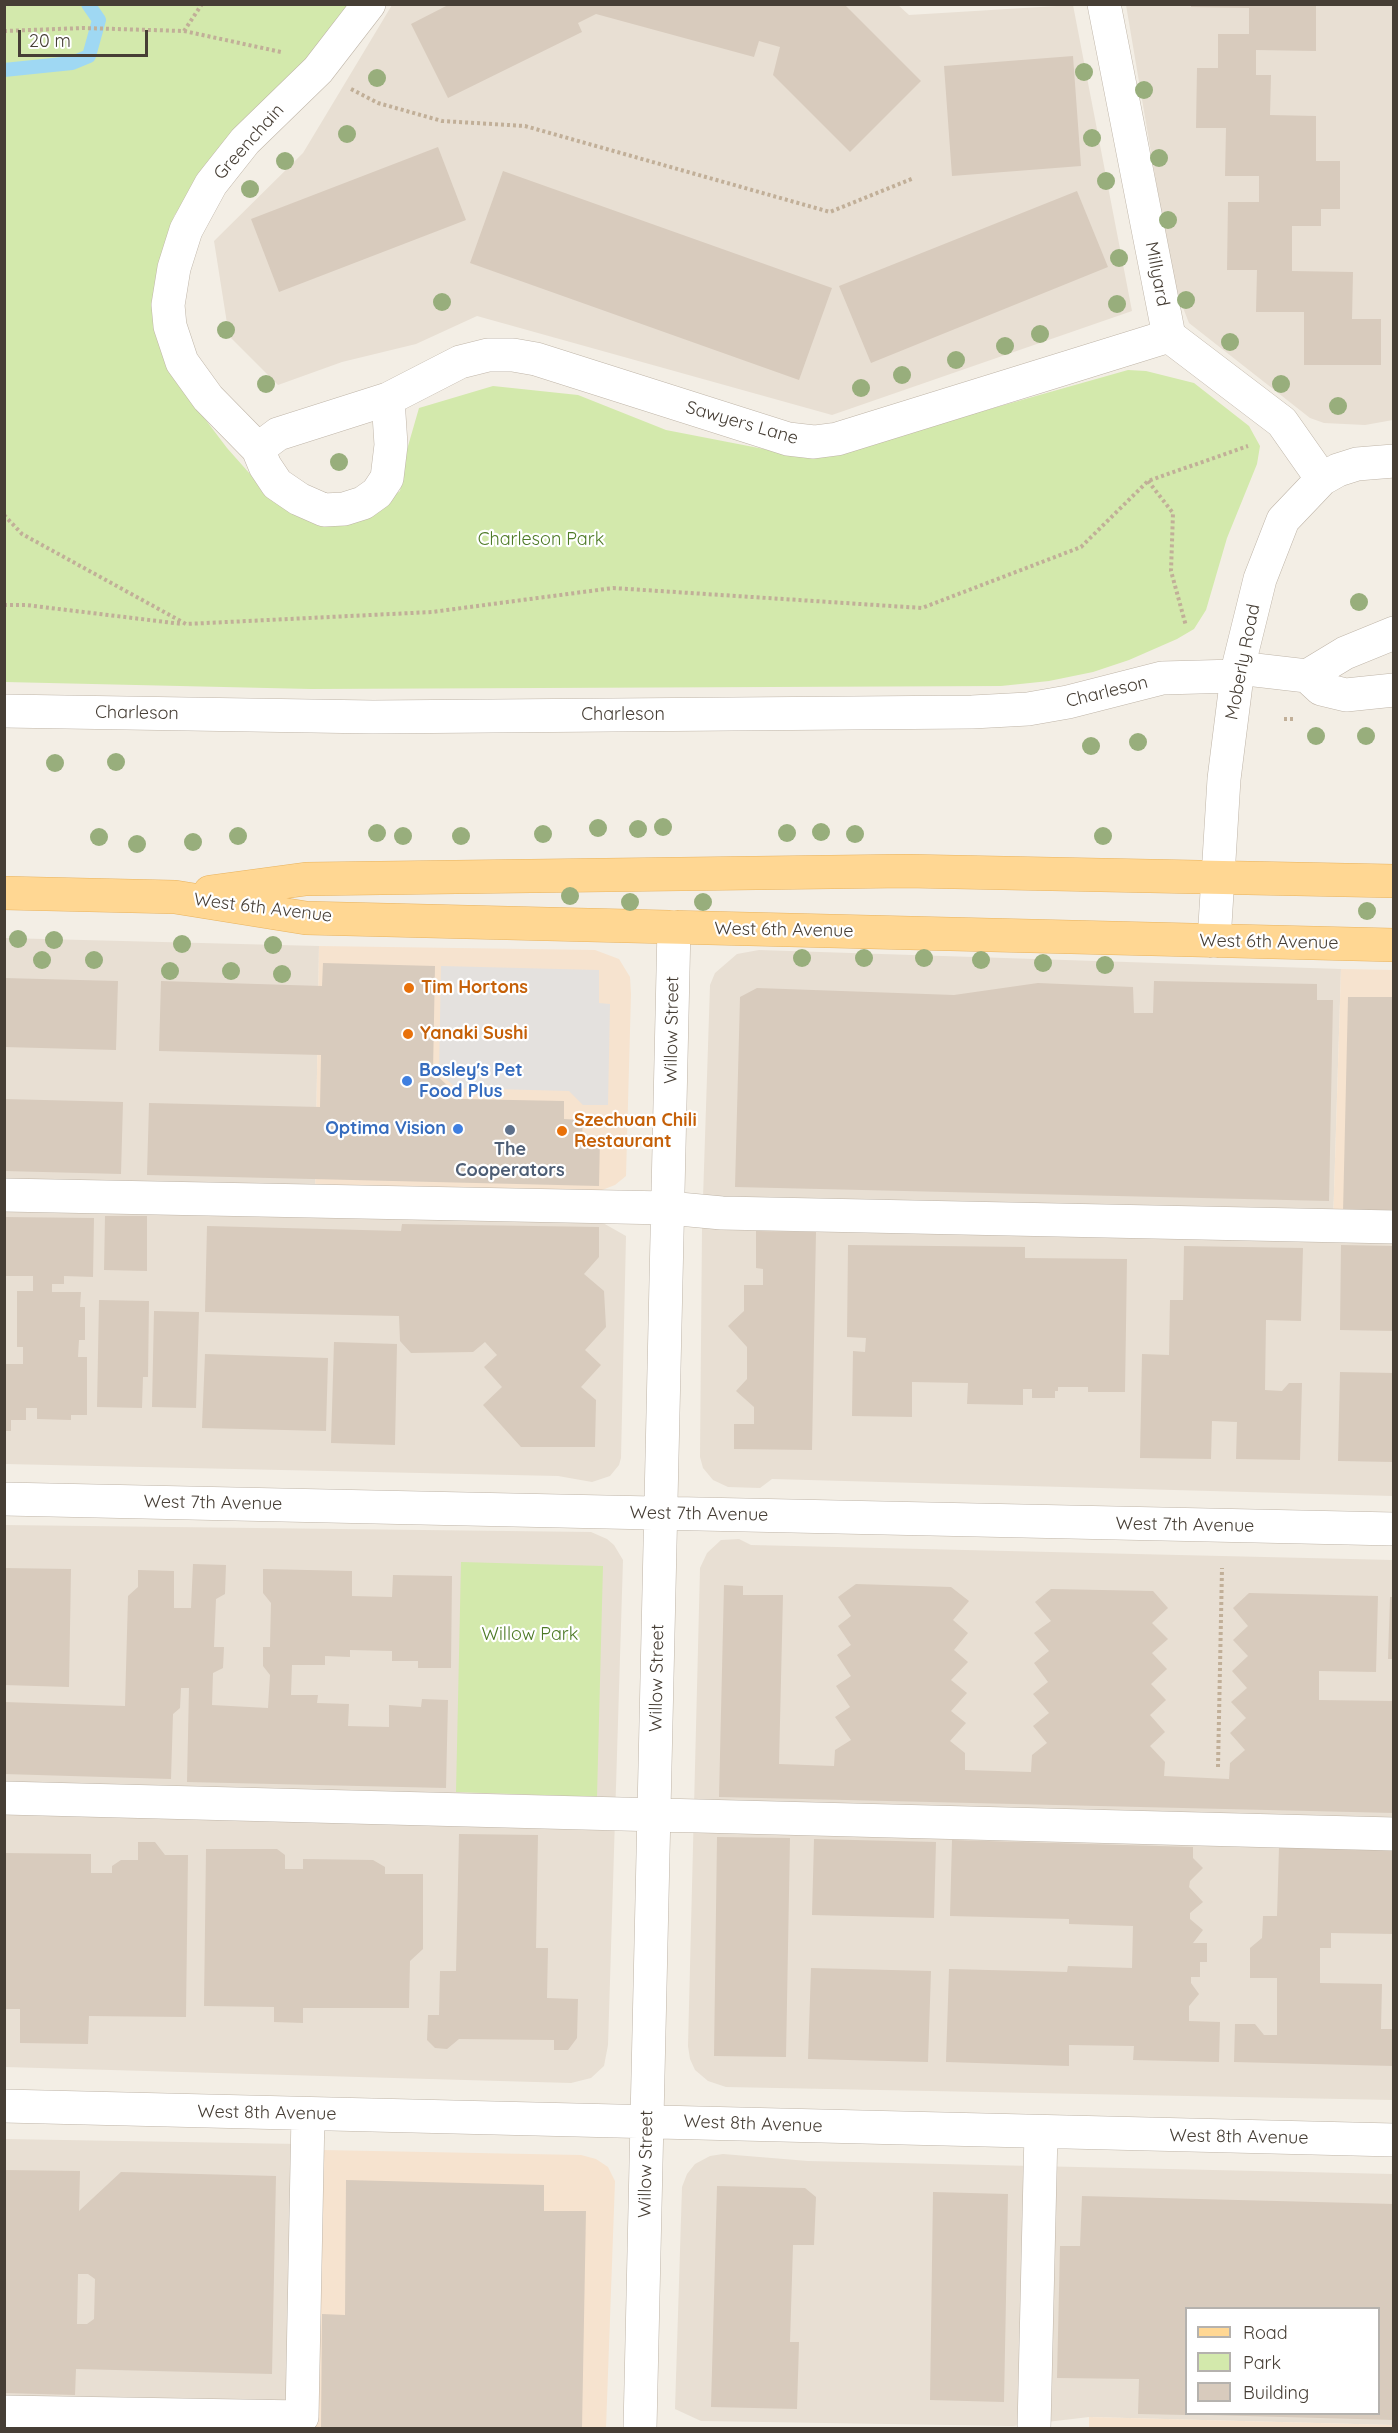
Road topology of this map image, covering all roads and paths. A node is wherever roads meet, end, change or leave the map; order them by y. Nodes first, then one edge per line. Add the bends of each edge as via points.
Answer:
1 (202, 4) edge
2 (369, 4) edge
3 (1104, 4) edge
4 (4, 31) edge
5 (184, 31) junction
6 (318, 70) junction
7 (914, 178) dead end
8 (1169, 336) junction
9 (388, 399) junction
10 (1248, 446) dead end
11 (258, 449) junction
12 (1394, 461) edge
13 (1322, 479) junction
14 (1148, 481) junction
15 (4, 515) edge
16 (4, 605) edge
17 (186, 624) junction
18 (1186, 626) dead end
19 (1394, 633) edge
20 (1238, 672) junction
21 (1307, 676) junction
22 (1394, 690) edge
23 (4, 711) edge
24 (1217, 878) junction
25 (1394, 881) edge
26 (4, 893) edge
27 (176, 897) junction
28 (674, 927) junction
29 (1214, 941) junction
30 (1394, 945) edge
31 (4, 1196) edge
32 (668, 1208) junction
33 (1394, 1227) edge
34 (4, 1498) edge
35 (661, 1513) junction
36 (1394, 1529) edge
37 (1222, 1568) dead end
38 (1218, 1767) dead end
39 (4, 1798) edge
40 (654, 1814) junction
41 (1394, 1834) edge
42 (4, 2106) edge
43 (308, 2114) junction
44 (647, 2121) junction
45 (1041, 2132) junction
46 (1394, 2140) edge
47 (4, 2412) edge
48 (640, 2428) edge
49 (1034, 2428) edge

1 - 5 path
2 - 6 street, Greenchain
3 - 8 street, Millyard
4 - 5 path
5 - 6 path via 282,52
6 - 7 path via 378,103 442,121 525,126 830,212
6 - 11 street, Greenchain via 245,141 211,184 186,230 168,305 182,363 208,398
8 - 9 street, Sawyers Lane via 837,439 814,442 788,439 513,355 488,355 460,363
8 - 13 street via 1282,422
9 - 11 street, Sawyers Lane via 278,434
9 - 11 street via 391,445 387,478 377,493 363,503 324,510 299,500 277,484
10 - 14 path
12 - 13 street, Moberly Road via 1357,464
13 - 20 street, Moberly Road via 1283,520 1260,579
14 - 17 path via 1081,547 921,608 613,588 432,612
14 - 18 path via 1173,513 1172,571
15 - 17 path via 22,534
16 - 17 path
19 - 21 street via 1345,653
20 - 21 street, Charleson
20 - 23 street, Charleson via 1162,678 1068,702 972,712 373,717
20 - 24 street, Moberly Road via 1224,778
21 - 22 street via 1321,689 1346,695
24 - 25 main road, West 6th Avenue
24 - 27 main road, West 6th Avenue via 906,871 306,879
24 - 29 street, Moberly Road
26 - 27 main road, West 6th Avenue
27 - 28 main road, West 6th Avenue via 306,918
28 - 29 main road, West 6th Avenue
28 - 32 street, Willow Street
29 - 30 main road, West 6th Avenue
31 - 32 street
32 - 33 street via 722,1213
32 - 35 street, Willow Street
34 - 35 street, West 7th Avenue
35 - 36 street, West 7th Avenue
35 - 40 street, Willow Street
37 - 38 path
39 - 40 street
40 - 41 street
40 - 44 street, Willow Street
42 - 43 street, West 8th Avenue
43 - 44 street, West 8th Avenue
43 - 47 street via 302,2417
44 - 45 street, West 8th Avenue
44 - 48 street, Willow Street
45 - 46 street, West 8th Avenue
45 - 49 street

